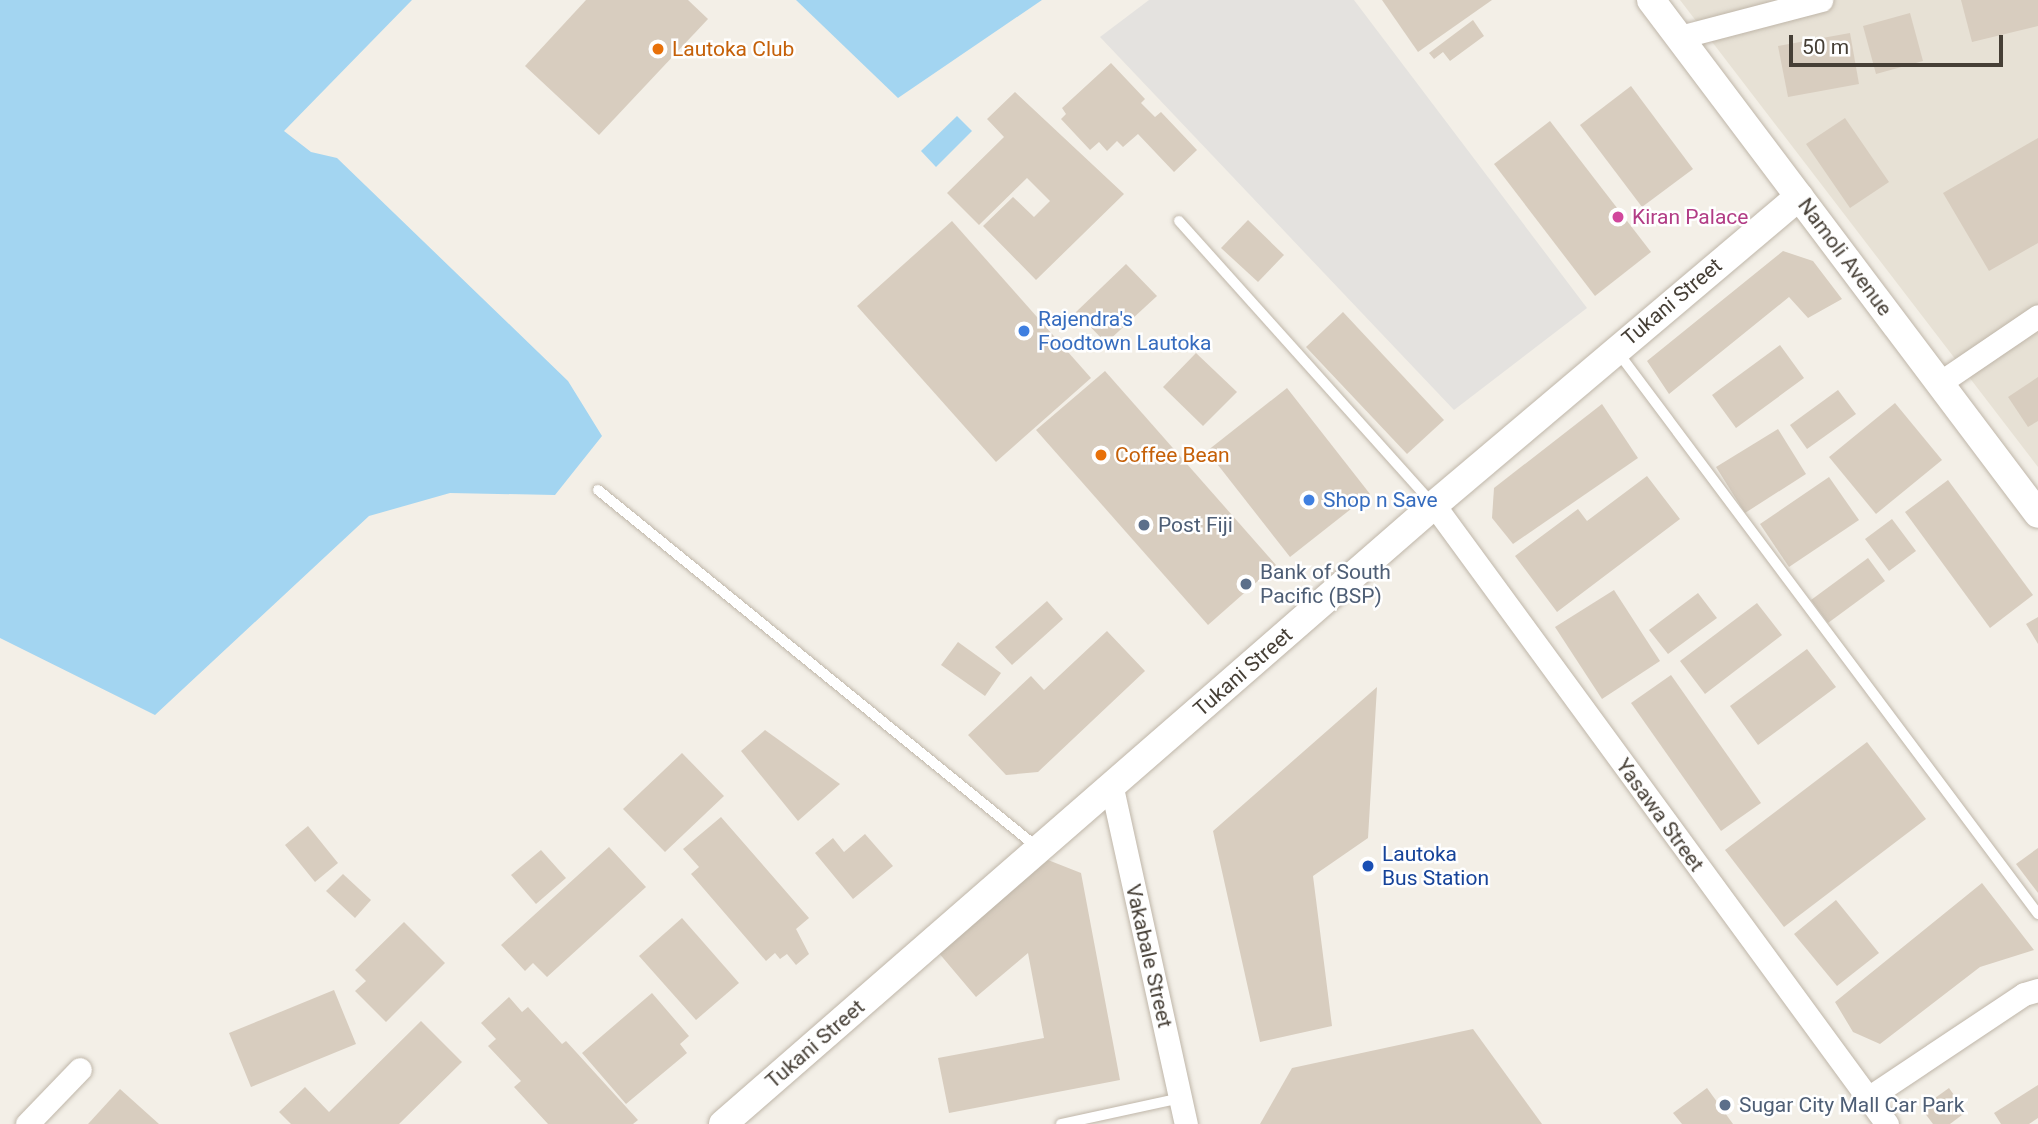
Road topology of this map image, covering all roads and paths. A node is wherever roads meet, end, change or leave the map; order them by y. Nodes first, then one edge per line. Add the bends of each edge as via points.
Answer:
1 (1651, 0) edge
2 (1821, 0) edge
3 (1680, 37) junction
4 (1799, 197) junction
5 (1179, 221) dead end
6 (2038, 316) edge
7 (1616, 349) junction
8 (1941, 382) junction
9 (598, 490) dead end
10 (1434, 505) junction
11 (2038, 514) edge
12 (1112, 788) junction
13 (1039, 849) junction
14 (2038, 914) edge
15 (2038, 990) edge
16 (80, 1069) dead end
17 (1181, 1098) junction
18 (1868, 1098) junction
19 (27, 1124) edge
20 (723, 1124) edge
21 (1061, 1124) edge
22 (1186, 1124) edge
23 (1887, 1124) edge

1 - 3 street, Namoli Avenue
2 - 3 street
3 - 4 street, Namoli Avenue
4 - 7 street, Tukani Street
4 - 8 street, Namoli Avenue
5 - 10 lane
6 - 8 street
7 - 10 street, Tukani Street
7 - 14 lane
8 - 11 street, Namoli Avenue
9 - 13 lane
10 - 12 street, Tukani Street
10 - 18 street, Yasawa Street
12 - 13 street, Tukani Street
12 - 17 street, Vakabale Street
13 - 20 street, Tukani Street
15 - 18 street via 2024,994
16 - 19 street
17 - 21 lane
17 - 22 street, Vakabale Street
18 - 23 street, Yasawa Street

